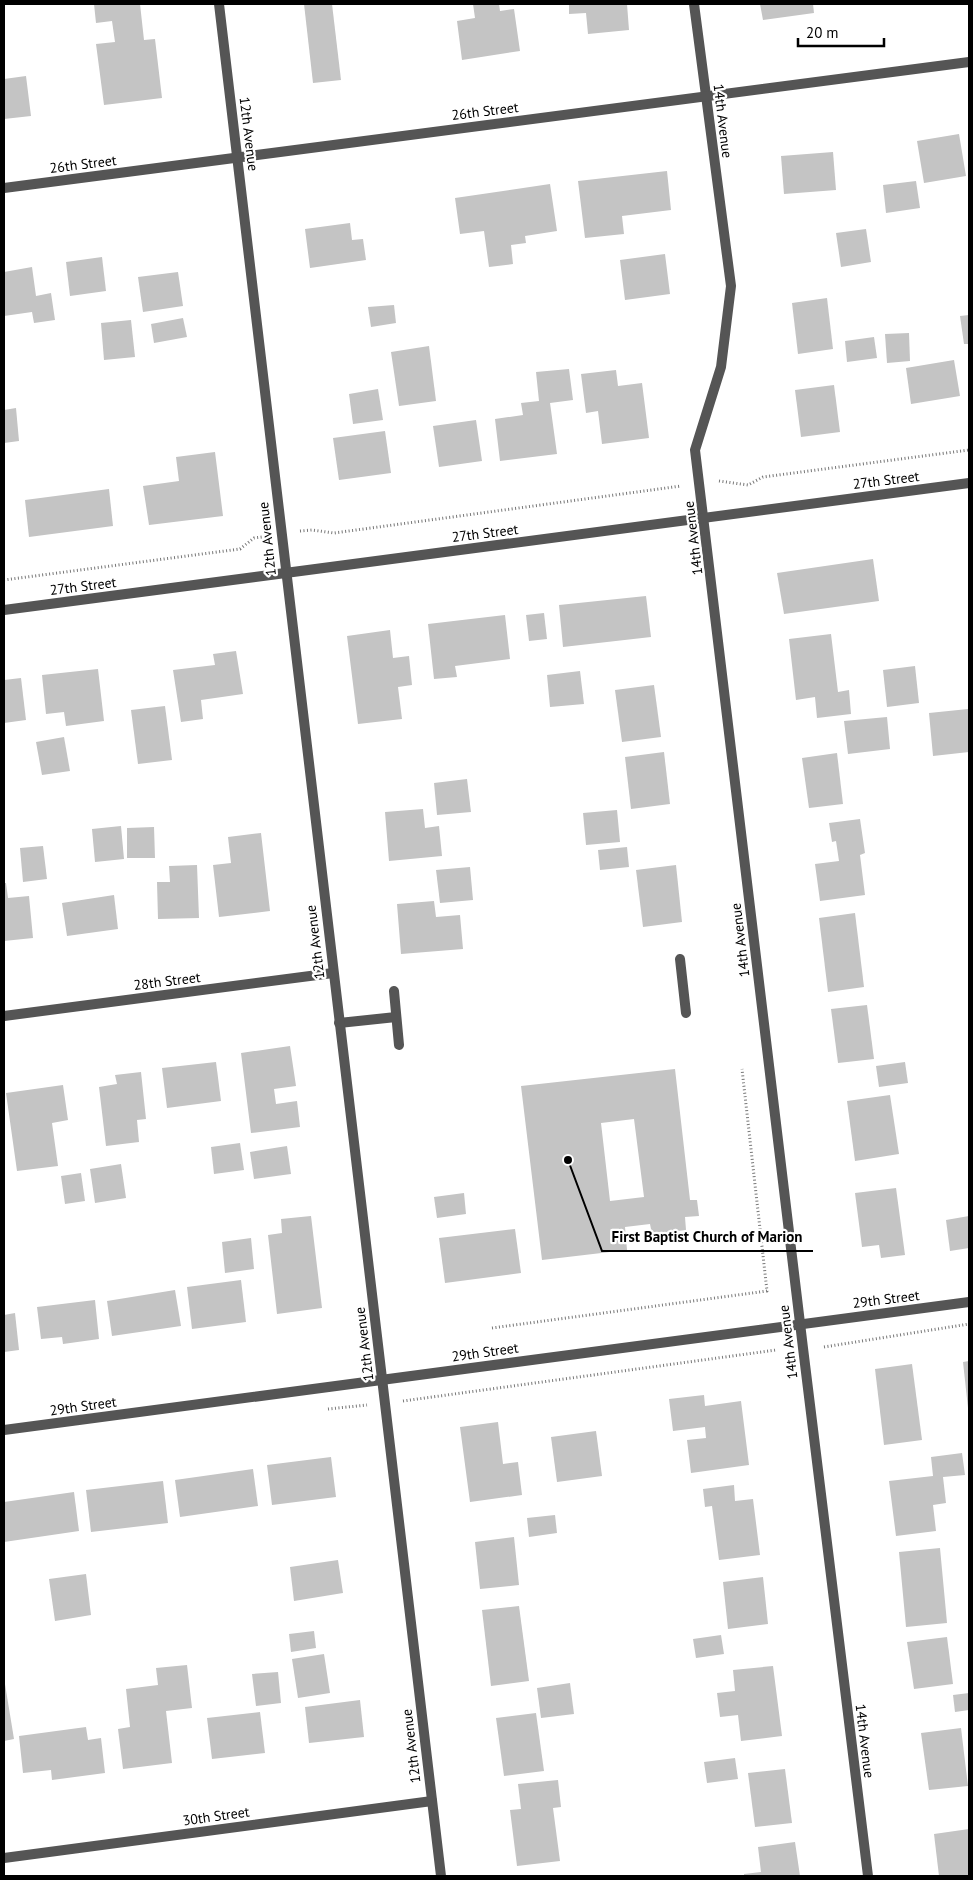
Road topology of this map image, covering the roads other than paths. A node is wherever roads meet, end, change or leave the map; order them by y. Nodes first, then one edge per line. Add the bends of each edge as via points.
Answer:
1 (219, 4) edge
2 (694, 4) edge
3 (969, 62) edge
4 (706, 96) junction
5 (239, 157) junction
6 (4, 188) edge
7 (969, 483) edge
8 (704, 518) junction
9 (285, 573) junction
10 (4, 610) edge
11 (680, 959) dead end
12 (333, 973) junction
13 (394, 991) dead end
14 (686, 1013) dead end
15 (4, 1016) edge
16 (396, 1017) junction
17 (339, 1023) junction
18 (400, 1045) dead end
19 (969, 1302) edge
20 (800, 1324) junction
21 (382, 1380) junction
22 (4, 1430) edge
23 (432, 1801) junction
24 (4, 1858) edge
25 (441, 1876) edge
26 (868, 1876) edge

1 - 5 street, 12th Avenue
2 - 4 street, 14th Avenue
3 - 4 street, 26th Street
4 - 5 street, 26th Street
4 - 8 street, 14th Avenue via 731,286 721,367 695,450
5 - 6 street, 26th Street
5 - 9 street, 12th Avenue
7 - 8 street, 27th Street
8 - 9 street, 27th Street
8 - 20 street, 14th Avenue
9 - 10 street, 27th Street
9 - 12 street, 12th Avenue
11 - 14 street
12 - 15 street, 28th Street
12 - 17 street, 12th Avenue
13 - 16 street
16 - 17 street
16 - 18 street
17 - 21 street, 12th Avenue
19 - 20 street, 29th Street
20 - 21 street, 29th Street
20 - 26 street, 14th Avenue
21 - 22 street, 29th Street
21 - 23 street, 12th Avenue
23 - 24 street, 30th Street
23 - 25 street, 12th Avenue

